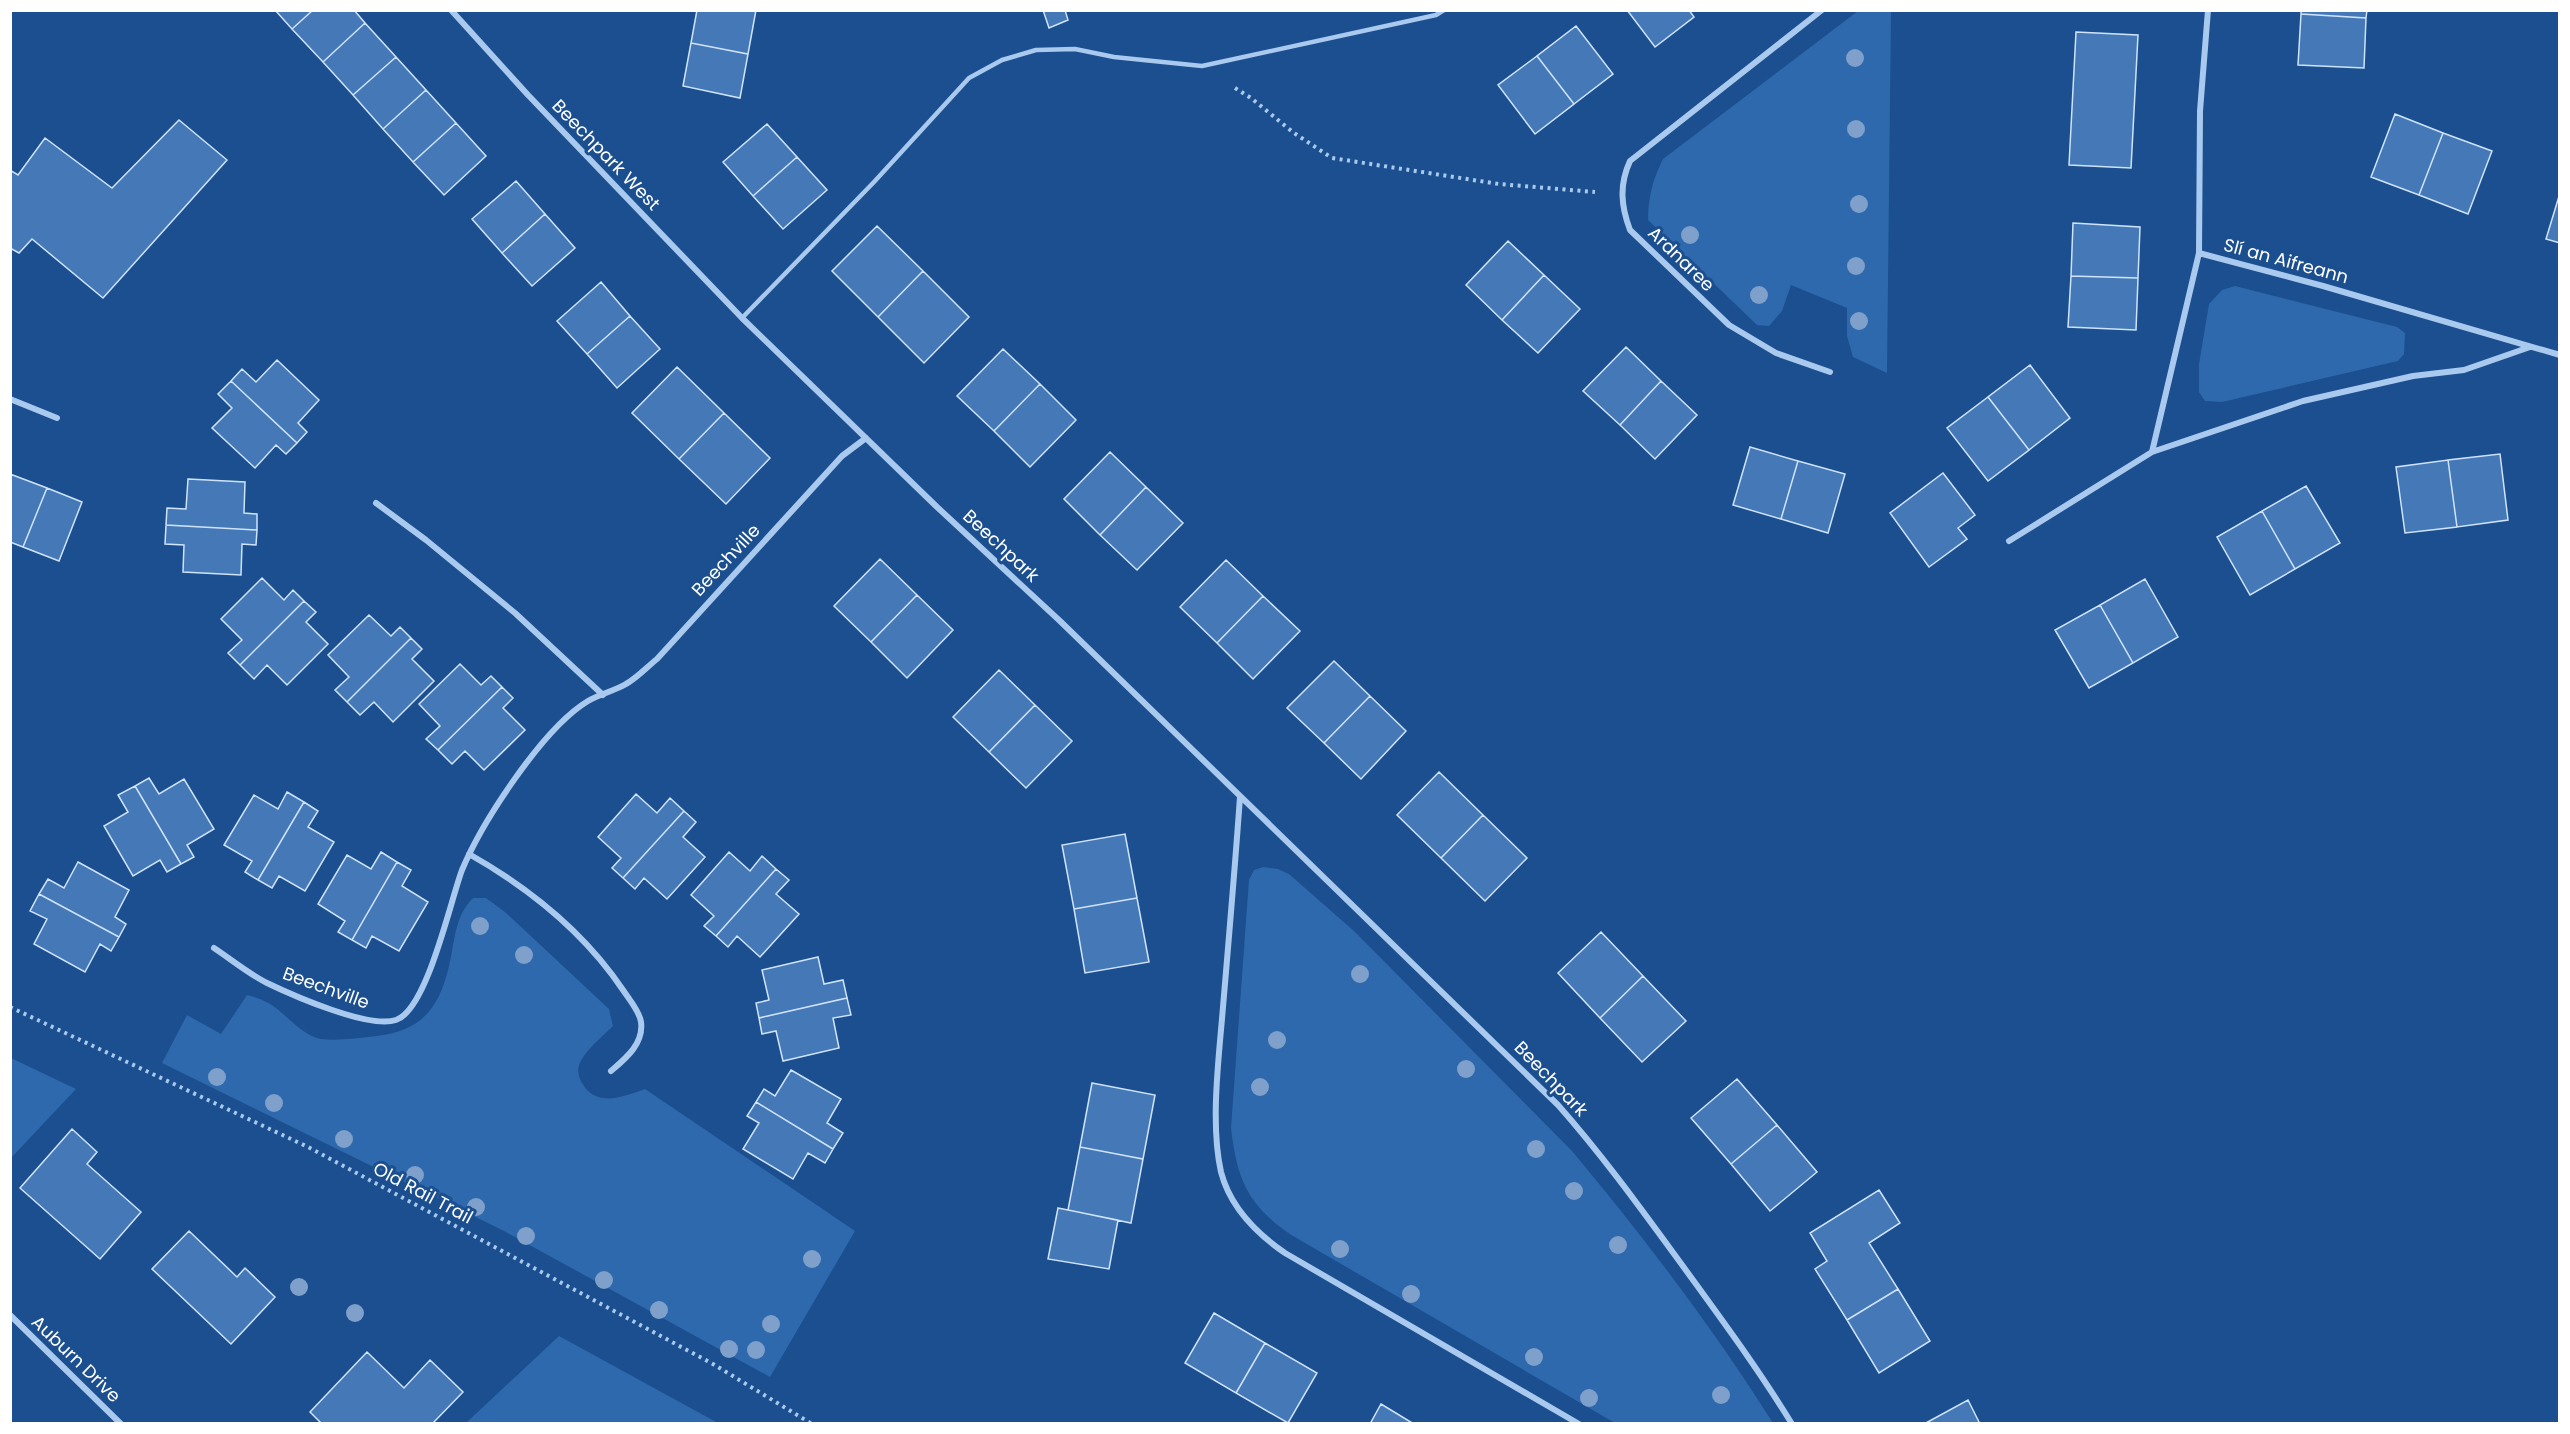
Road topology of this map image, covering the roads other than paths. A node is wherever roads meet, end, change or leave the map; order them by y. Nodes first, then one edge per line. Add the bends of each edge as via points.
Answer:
1 (451, 10) edge
2 (1444, 10) edge
3 (1822, 10) edge
4 (2208, 10) edge
5 (2199, 253) junction
6 (742, 318) junction
7 (2530, 347) junction
8 (2559, 356) edge
9 (1830, 372) dead end
10 (10, 399) edge
11 (57, 418) dead end
12 (866, 438) junction
13 (2152, 452) junction
14 (376, 503) dead end
15 (2009, 541) dead end
16 (603, 695) junction
17 (1240, 797) junction
18 (469, 854) junction
19 (214, 948) dead end
20 (611, 1071) dead end
21 (10, 1315) edge
22 (122, 1424) edge
23 (1579, 1424) edge
24 (1792, 1424) edge

1 - 6 street, Beechpark West
2 - 6 lane via 1436,15 1202,66 1076,49 1036,50 1002,60 969,78
3 - 9 street, Ardnaree via 1630,161 1622,195 1630,230 1729,325 1776,354
4 - 5 street, Slí an Aifreann via 2200,111
5 - 7 street, Slí an Aifreann
5 - 13 street
6 - 12 street, Beechpark
7 - 8 street, Slí an Aifreann
7 - 13 street via 2464,370 2413,376 2303,401
10 - 11 street
12 - 16 street, Beechville via 842,456 657,659 626,684
12 - 17 street, Beechpark
13 - 15 street
14 - 16 street via 515,614
16 - 18 street, Beechville via 588,701 563,722 527,763
17 - 23 street via 1218,1075 1217,1143 1231,1197 1260,1236 1285,1253
17 - 24 street, Beechpark via 1580,1130 1753,1362
18 - 19 street, Beechville via 423,989 410,1012 397,1020 379,1023 308,1001 266,982
18 - 20 street via 498,871 583,939 629,999 641,1021 640,1036 636,1047
21 - 22 street, Auburn Drive

